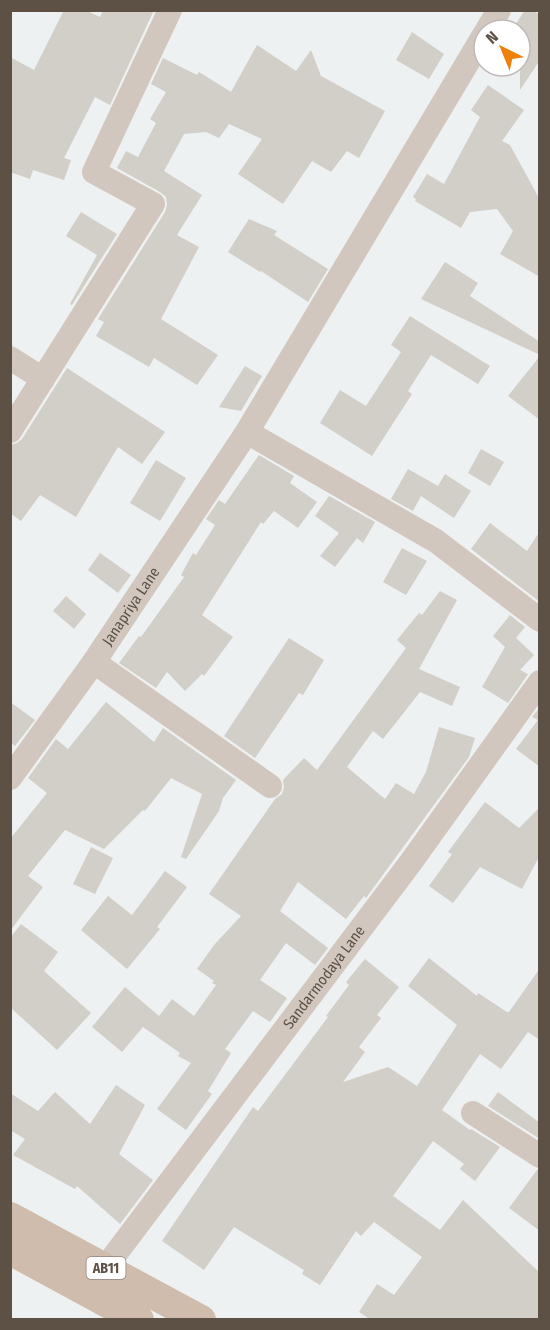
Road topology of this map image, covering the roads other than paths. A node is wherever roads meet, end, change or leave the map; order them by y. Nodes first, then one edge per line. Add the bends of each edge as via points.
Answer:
1 (170, 10) edge
2 (472, 55) edge
3 (10, 358) edge
4 (43, 379) junction
5 (10, 431) edge
6 (247, 432) junction
7 (540, 620) edge
8 (94, 662) junction
9 (540, 682) edge
10 (10, 778) edge
11 (270, 786) dead end
12 (473, 1113) dead end
13 (540, 1156) edge
14 (10, 1217) edge
15 (10, 1250) edge
16 (105, 1268) junction
17 (139, 1320) edge
18 (201, 1320) edge

1 - 4 street via 94,171 153,204
2 - 6 street, Janapriya Lane
3 - 4 street
4 - 5 street
6 - 7 street via 436,541
6 - 8 street, Janapriya Lane
8 - 10 street, Janapriya Lane
8 - 11 street
9 - 16 street, Sandarmodaya Lane via 411,862
12 - 13 street
14 - 16 main road, AB11
15 - 17 main road, AB11
16 - 18 main road, AB11

